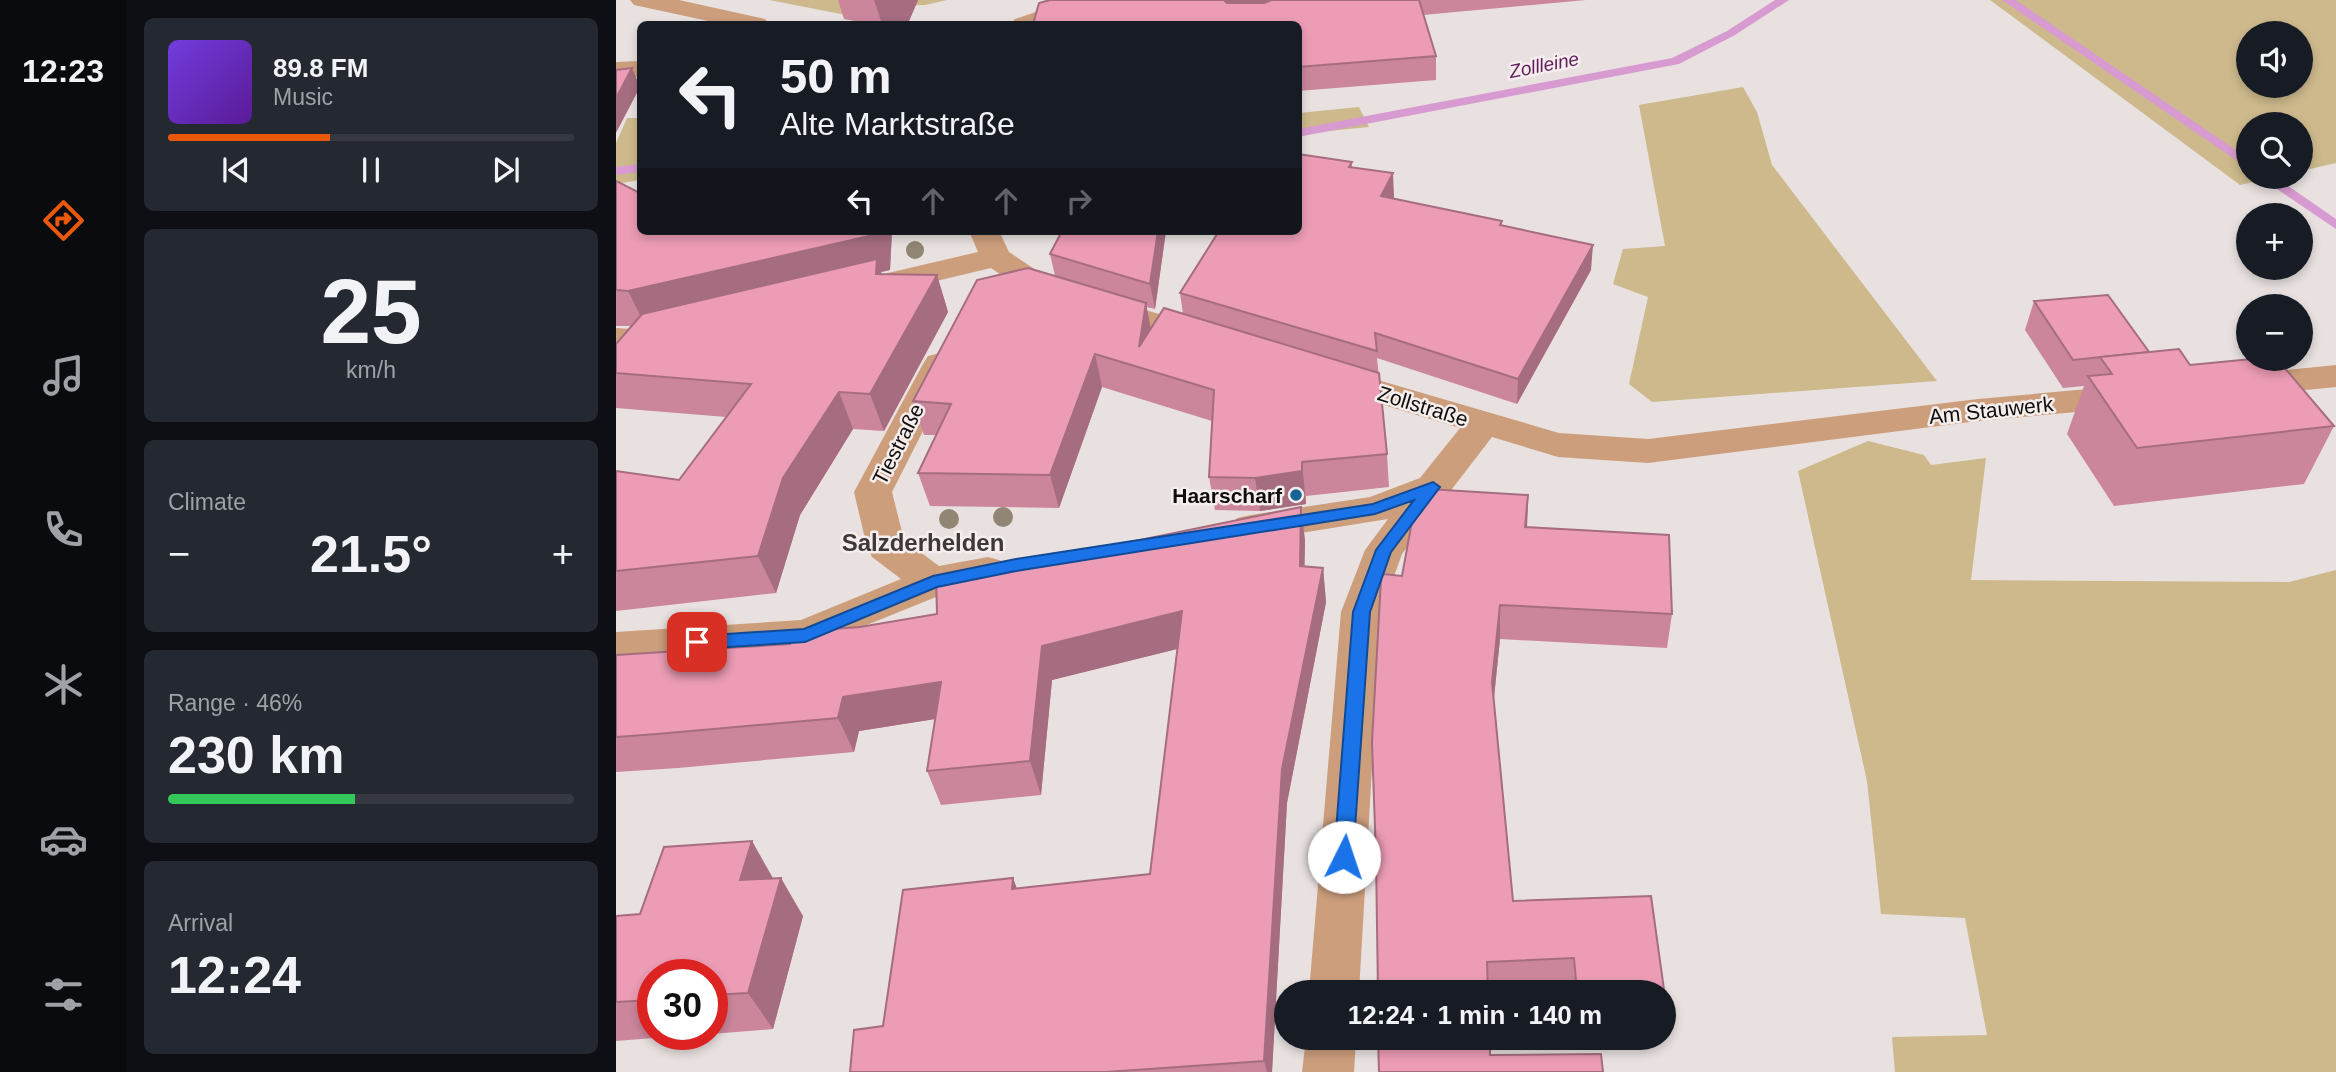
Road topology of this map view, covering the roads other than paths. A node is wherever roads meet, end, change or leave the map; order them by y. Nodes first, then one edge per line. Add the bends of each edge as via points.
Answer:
1 (643, 0) edge
2 (1096, 0) edge
3 (743, 21) edge
4 (1033, 21) edge
5 (637, 69) edge
6 (616, 70) edge
7 (990, 244) edge
8 (977, 294) edge
9 (835, 295) edge
10 (700, 327) edge
11 (957, 331) edge
12 (1230, 346) edge
13 (629, 348) edge
14 (1296, 367) edge
15 (2336, 376) edge
16 (2207, 389) edge
17 (2165, 393) edge
18 (1483, 424) junction
19 (1648, 451) joint
20 (1433, 487) junction
21 (1223, 533) edge
22 (1016, 565) edge
23 (933, 582) junction
24 (616, 648) edge
25 (1335, 980) edge
26 (1330, 1050) edge
27 (1328, 1072) edge

1 - 3 street
2 - 4 street
5 - 6 street
7 - 8 street
7 - 9 street
7 - 12 street via 1044,289
10 - 13 street
11 - 23 street, Tiestraße via 873,492 886,547
14 - 18 street, Zollstraße
15 - 16 street
17 - 19 street, Am Stauwerk
18 - 19 street, Zollstraße via 1558,445
18 - 20 street
20 - 21 street via 1375,509
20 - 25 street via 1384,550 1362,612
22 - 23 street
23 - 24 street via 805,635
26 - 27 street

